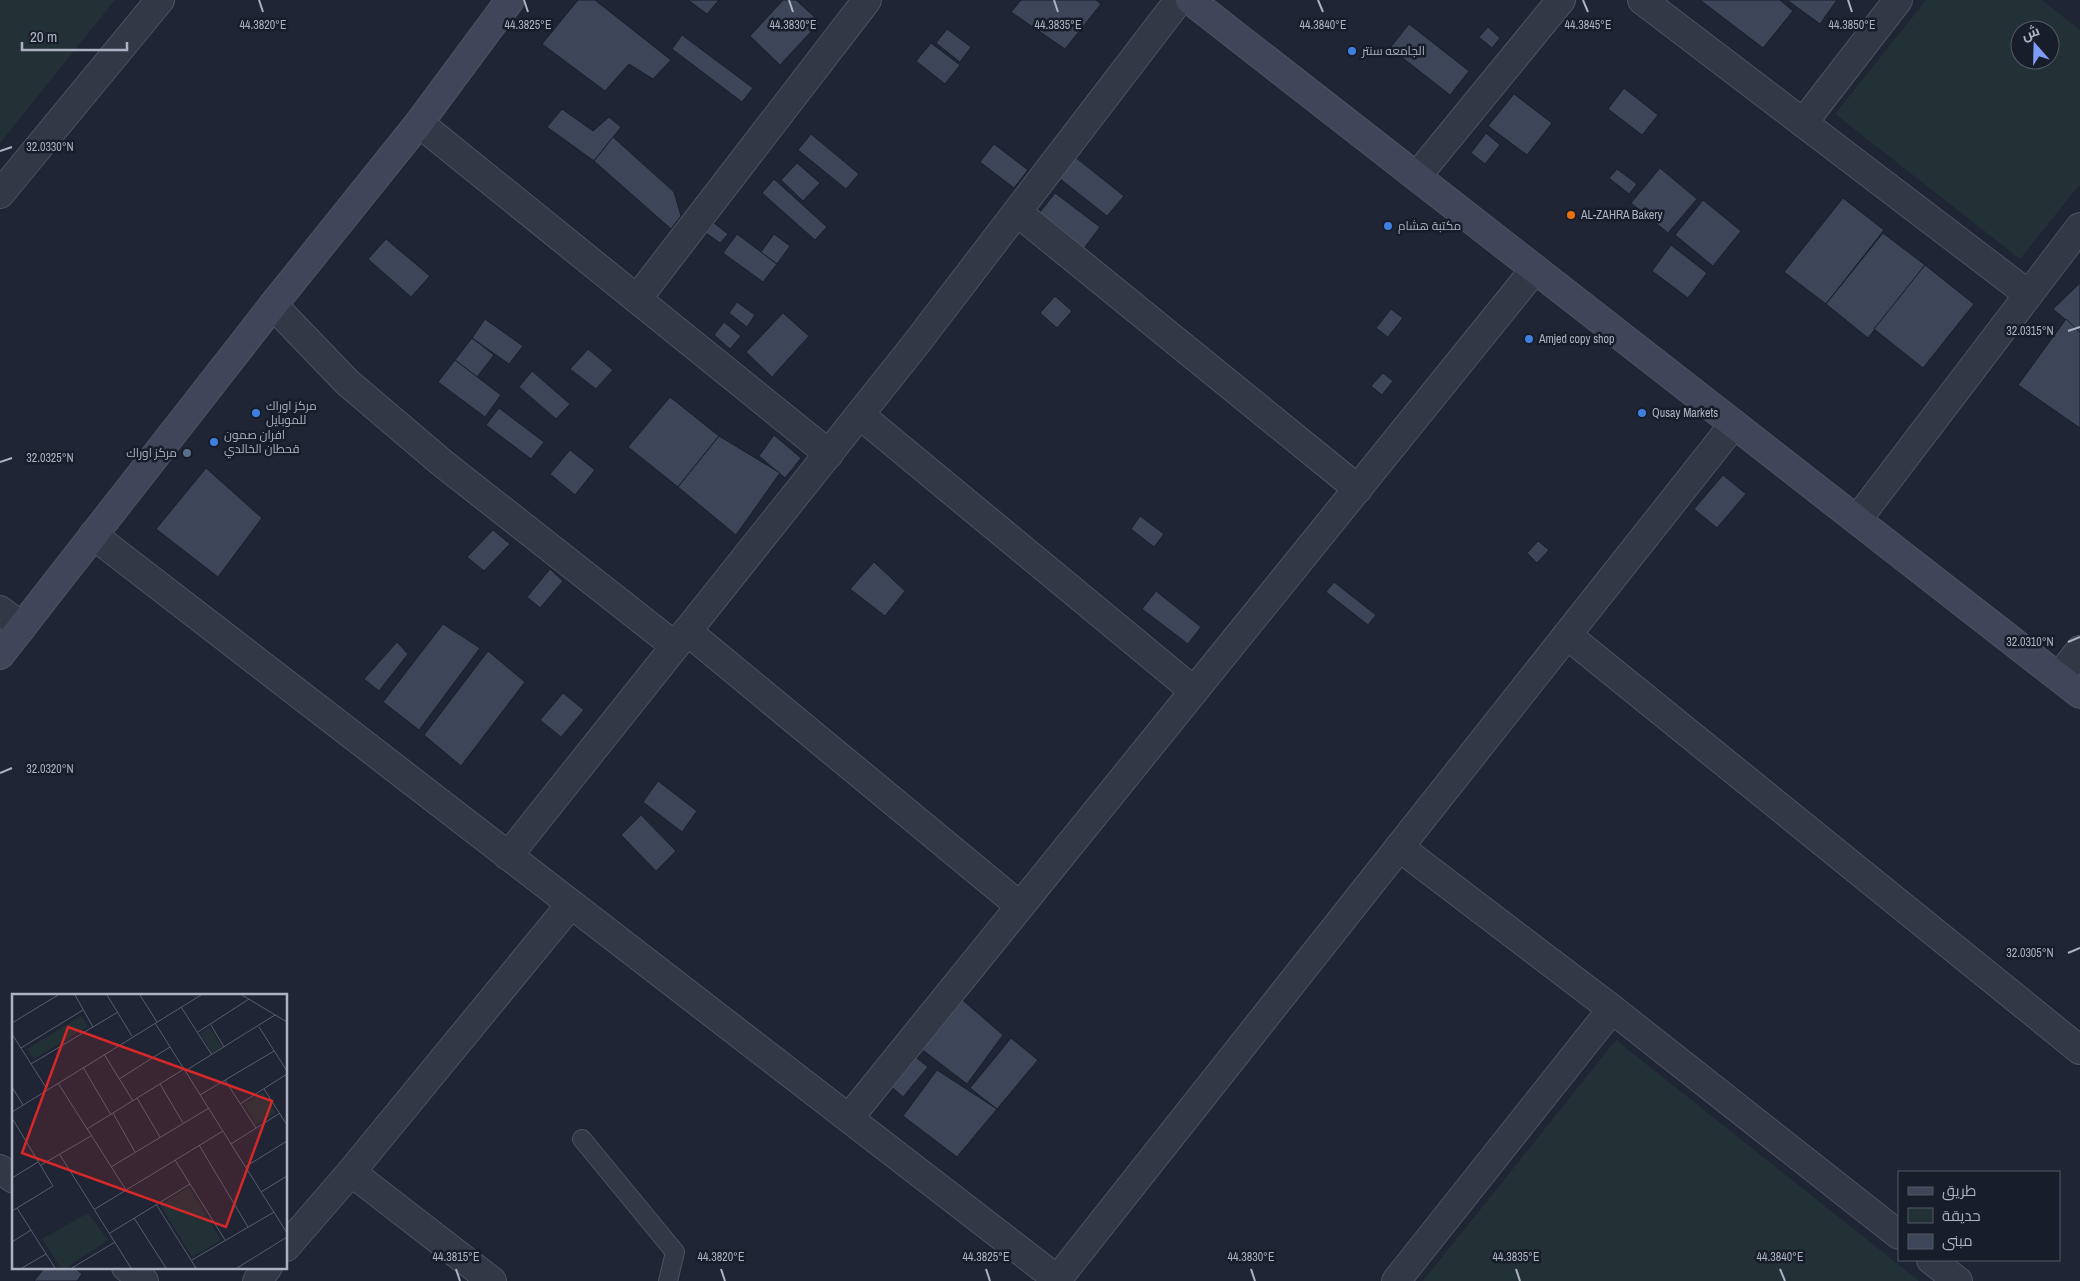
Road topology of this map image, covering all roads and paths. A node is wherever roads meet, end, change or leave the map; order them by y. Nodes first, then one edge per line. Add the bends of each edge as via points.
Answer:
1 (160, 0) edge
2 (510, 0) edge
3 (867, 0) edge
4 (1561, 0) edge
5 (1642, 0) edge
6 (1898, 0) edge
7 (1195, 2) edge
8 (419, 123) junction
9 (1804, 123) junction
10 (1416, 176) junction
11 (0, 194) edge
12 (1017, 212) junction
13 (2080, 228) edge
14 (1535, 269) junction
15 (2028, 294) junction
16 (638, 299) junction
17 (272, 305) junction
18 (860, 415) junction
19 (1734, 424) junction
20 (829, 454) junction
21 (1358, 489) junction
22 (1857, 520) junction
23 (93, 535) junction
24 (0, 610) edge
25 (22, 627) junction
26 (1567, 635) junction
27 (681, 638) junction
28 (2080, 650) edge
29 (0, 655) edge
30 (2070, 685) edge
31 (1194, 691) junction
32 (1399, 847) junction
33 (508, 856) junction
34 (571, 904) junction
35 (1020, 906) junction
36 (1612, 1009) junction
37 (2080, 1050) edge
38 (849, 1118) junction
39 (582, 1139) dead end
40 (0, 1169) edge
41 (350, 1172) junction
42 (12, 1178) edge
43 (1898, 1234) edge
44 (288, 1245) edge
45 (1932, 1261) edge
46 (127, 1268) edge
47 (267, 1268) edge
48 (1056, 1280) edge
49 (144, 1281) edge
50 (256, 1281) edge
51 (492, 1281) edge
52 (668, 1281) edge
53 (1396, 1281) edge
54 (1958, 1281) edge

1 - 11 street
2 - 8 street
3 - 16 street
4 - 10 street
5 - 9 street
6 - 9 street
7 - 10 street
7 - 12 street
8 - 16 street
8 - 17 street
9 - 15 street
10 - 14 street
12 - 18 street
12 - 21 street
13 - 15 street
14 - 19 street
14 - 21 street
15 - 22 street
16 - 20 street
17 - 23 street
17 - 27 street via 347,382 441,462
18 - 20 street
18 - 31 street
19 - 22 street
19 - 26 street
20 - 27 street
21 - 31 street
22 - 30 street
23 - 25 street
23 - 33 street
24 - 25 street
25 - 29 street
26 - 32 street
26 - 37 street
27 - 33 street
27 - 35 street
28 - 30 street
31 - 35 street
32 - 36 street
32 - 48 street
33 - 34 street
34 - 38 street
34 - 41 street
35 - 38 street
36 - 43 street
36 - 53 street
38 - 48 street
39 - 52 lane via 675,1252
40 - 42 street
41 - 44 street
41 - 51 street
45 - 54 street
46 - 49 street
47 - 50 street

